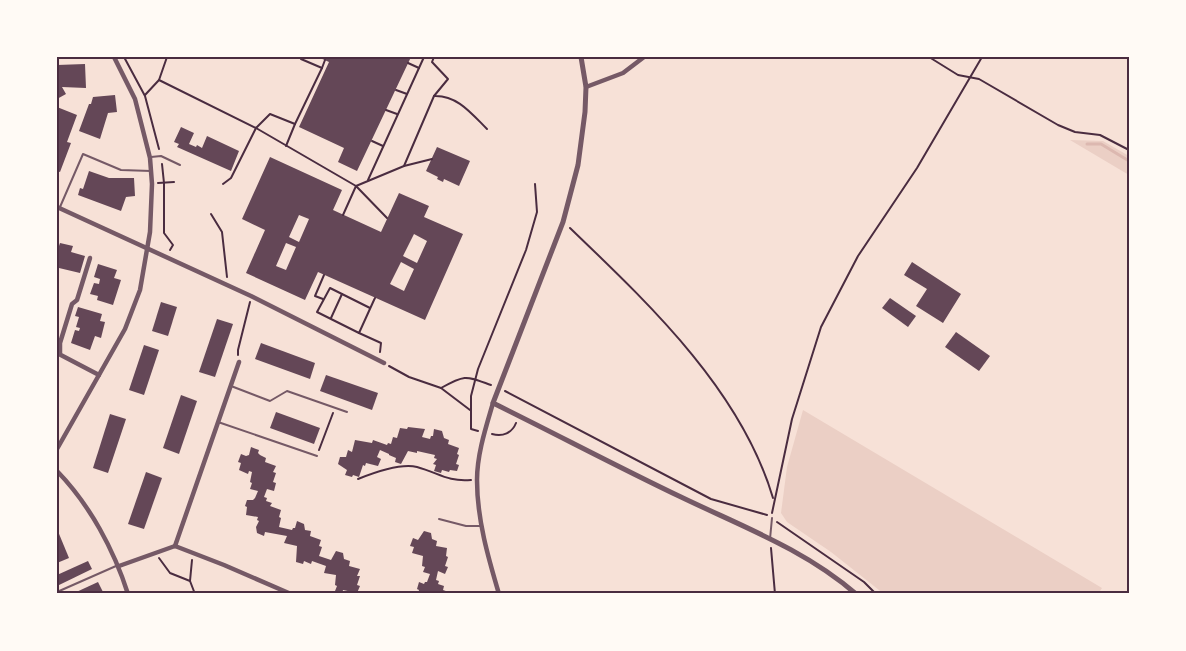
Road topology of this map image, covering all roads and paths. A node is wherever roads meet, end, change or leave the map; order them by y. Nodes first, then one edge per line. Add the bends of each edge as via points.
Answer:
1 (114, 57) edge
2 (167, 57) edge
3 (424, 57) edge
4 (434, 57) edge
5 (580, 57) edge
6 (644, 57) edge
7 (929, 57) edge
8 (982, 57) edge
9 (297, 58) edge
10 (302, 58) edge
11 (325, 60) dead end
12 (408, 63) dead end
13 (322, 68) junction
14 (419, 68) junction
15 (970, 77) junction
16 (159, 80) junction
17 (586, 87) junction
18 (396, 90) dead end
19 (407, 94) junction
20 (434, 96) junction
21 (135, 99) junction
22 (386, 110) dead end
23 (398, 114) junction
24 (294, 124) junction
25 (256, 128) junction
26 (487, 129) dead end
27 (372, 141) dead end
28 (286, 146) junction
29 (383, 146) junction
30 (1129, 150) edge
31 (150, 158) junction
32 (432, 159) dead end
33 (180, 165) dead end
34 (404, 166) junction
35 (151, 171) junction
36 (367, 181) junction
37 (174, 182) dead end
38 (152, 184) junction
39 (223, 184) dead end
40 (535, 184) dead end
41 (356, 186) junction
42 (58, 208) edge
43 (211, 214) dead end
44 (343, 215) dead end
45 (387, 218) dead end
46 (563, 222) junction
47 (147, 249) junction
48 (90, 258) dead end
49 (324, 275) dead end
50 (228, 286) junction
51 (342, 294) junction
52 (251, 296) junction
53 (375, 298) dead end
54 (323, 299) junction
55 (370, 308) junction
56 (330, 319) junction
57 (359, 333) junction
58 (59, 353) edge
59 (378, 360) junction
60 (239, 362) joint
61 (384, 363) joint
62 (99, 375) junction
63 (476, 380) junction
64 (231, 386) junction
65 (441, 388) junction
66 (499, 388) junction
67 (493, 403) junction
68 (335, 408) junction
69 (471, 411) junction
70 (347, 412) dead end
71 (218, 422) junction
72 (471, 429) dead end
73 (57, 448) edge
74 (317, 456) joint
75 (57, 471) edge
76 (358, 479) dead end
77 (477, 479) junction
78 (774, 501) junction
79 (772, 518) junction
80 (439, 519) dead end
81 (482, 526) junction
82 (770, 539) junction
83 (174, 546) junction
84 (156, 552) junction
85 (193, 553) junction
86 (119, 566) junction
87 (190, 581) junction
88 (57, 592) edge
89 (279, 592) edge
90 (128, 594) edge
91 (195, 594) edge
92 (291, 594) edge
93 (499, 594) edge
94 (775, 594) edge
95 (856, 594) edge
96 (876, 594) edge

1 - 21 street
2 - 16 path
3 - 14 path
4 - 20 path via 432,62 448,80
5 - 17 street
6 - 17 street via 623,73
7 - 15 path via 958,75
8 - 15 path
9 - 10 path
10 - 13 path
11 - 13 path
12 - 14 path
13 - 24 path
14 - 19 path
15 - 30 path via 1058,125 1100,135
15 - 78 path via 917,168 858,256 821,327 792,419
16 - 21 path via 145,96
16 - 25 path
17 - 46 street via 578,165
18 - 19 path
19 - 23 path
20 - 26 path via 445,96 464,105
20 - 34 path
21 - 31 street
22 - 23 path
23 - 29 path
24 - 25 path via 270,114
24 - 28 path
25 - 28 path
25 - 39 path via 231,178
27 - 29 path
28 - 41 path
29 - 36 path
31 - 33 lane via 161,156
31 - 35 street
32 - 34 path
34 - 36 path
35 - 38 street
35 - 42 lane via 121,170 83,154
36 - 41 path
37 - 38 path
38 - 47 street
40 - 63 path via 537,212 526,250 482,356
41 - 44 path
41 - 45 path
42 - 47 street
43 - 50 path via 222,232
46 - 66 street
46 - 78 path via 633,289 724,398 765,471
47 - 50 street
47 - 62 street via 140,290 125,329
48 - 58 street
49 - 54 path via 315,296
50 - 52 street
51 - 54 path via 330,288
51 - 55 path
51 - 56 path
52 - 59 street
52 - 60 path via 238,350
53 - 55 path
54 - 56 path via 317,312
55 - 57 path
56 - 57 path
57 - 59 path via 381,343
58 - 62 street
59 - 61 street
60 - 64 street
61 - 65 path
62 - 73 street
63 - 65 path via 467,376
63 - 66 path
63 - 69 path
64 - 68 lane via 270,401 287,391
64 - 71 street
65 - 69 path
66 - 67 street
66 - 79 path via 711,499
67 - 77 street
67 - 82 street
68 - 70 lane
68 - 74 path
69 - 72 path
71 - 74 lane
71 - 83 street
75 - 86 street via 96,523
76 - 77 path via 378,471 415,466 455,481
77 - 81 street
78 - 79 path
79 - 82 lane
79 - 96 path
80 - 81 lane
81 - 93 street
82 - 94 path
82 - 95 street via 816,564
83 - 84 street
83 - 85 street
84 - 86 street
84 - 87 path via 170,573
85 - 87 path
85 - 89 street
86 - 88 lane
86 - 90 street
87 - 91 path
89 - 92 street

